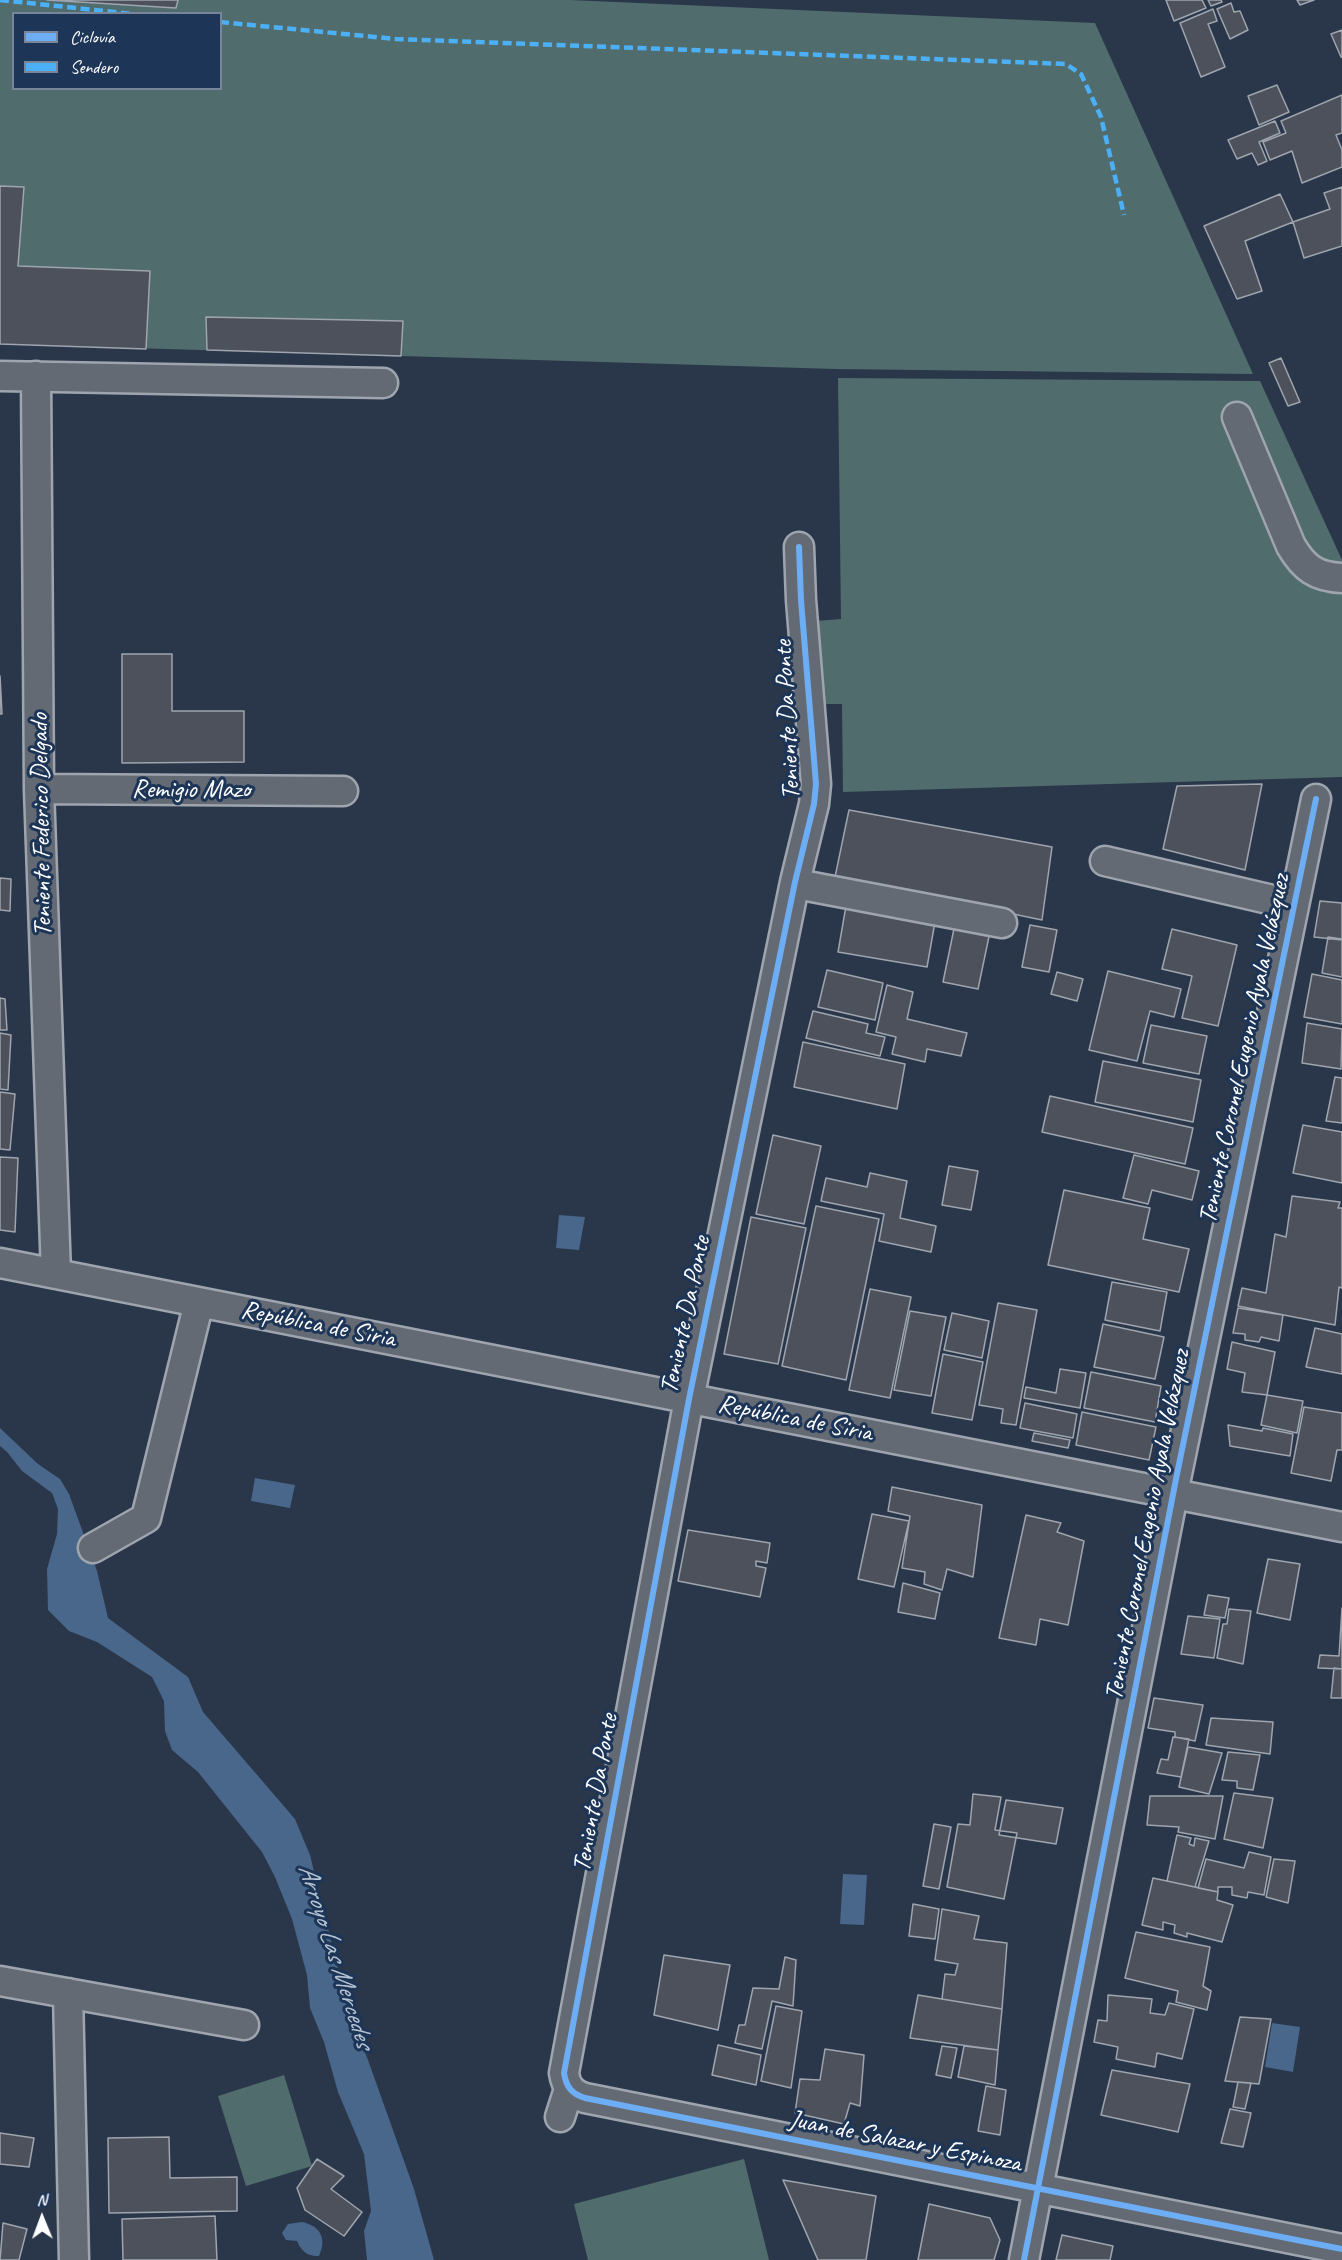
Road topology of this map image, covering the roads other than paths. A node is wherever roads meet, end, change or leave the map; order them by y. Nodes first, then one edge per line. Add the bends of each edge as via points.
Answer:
1 (0, 376) edge
2 (36, 376) junction
3 (383, 383) dead end
4 (1237, 417) dead end
5 (799, 547) dead end
6 (1342, 578) edge
7 (39, 789) junction
8 (343, 791) dead end
9 (1316, 799) dead end
10 (1105, 861) dead end
11 (795, 882) junction
12 (1294, 905) junction
13 (1002, 922) dead end
14 (0, 1263) edge
15 (56, 1274) junction
16 (199, 1302) junction
17 (689, 1399) junction
18 (1173, 1494) junction
19 (1342, 1527) edge
20 (93, 1548) dead end
21 (0, 1981) edge
22 (68, 1994) junction
23 (244, 2025) dead end
24 (570, 2089) junction
25 (560, 2116) dead end
26 (1038, 2188) junction
27 (1342, 2248) edge
28 (74, 2260) edge
29 (1024, 2260) edge

1 - 2 street
2 - 3 street
2 - 7 street, Teniente Federico Delgado
4 - 6 street via 1302,564 1324,576
5 - 11 street, Teniente Da Ponte via 816,784
7 - 8 street, Remigio Mazo
7 - 15 street, Teniente Federico Delgado
9 - 12 street, Teniente Coronel Eugenio Ayala Velázquez
10 - 12 street
11 - 13 street
11 - 17 street, Teniente Da Ponte
12 - 18 street, Teniente Coronel Eugenio Ayala Velázquez
14 - 15 street, República de Siria
15 - 16 street, República de Siria
16 - 17 street, República de Siria
16 - 20 street via 146,1518
17 - 18 street, República de Siria
17 - 24 street, Teniente Da Ponte via 564,2073
18 - 19 street, República de Siria
18 - 26 street, Teniente Coronel Eugenio Ayala Velázquez
21 - 22 street
22 - 23 street
22 - 28 street
24 - 25 street
24 - 26 street, Juan de Salazar y Espinoza via 585,2098
26 - 27 street, Juan de Salazar y Espinoza
26 - 29 street, Teniente Coronel Eugenio Ayala Velázquez

